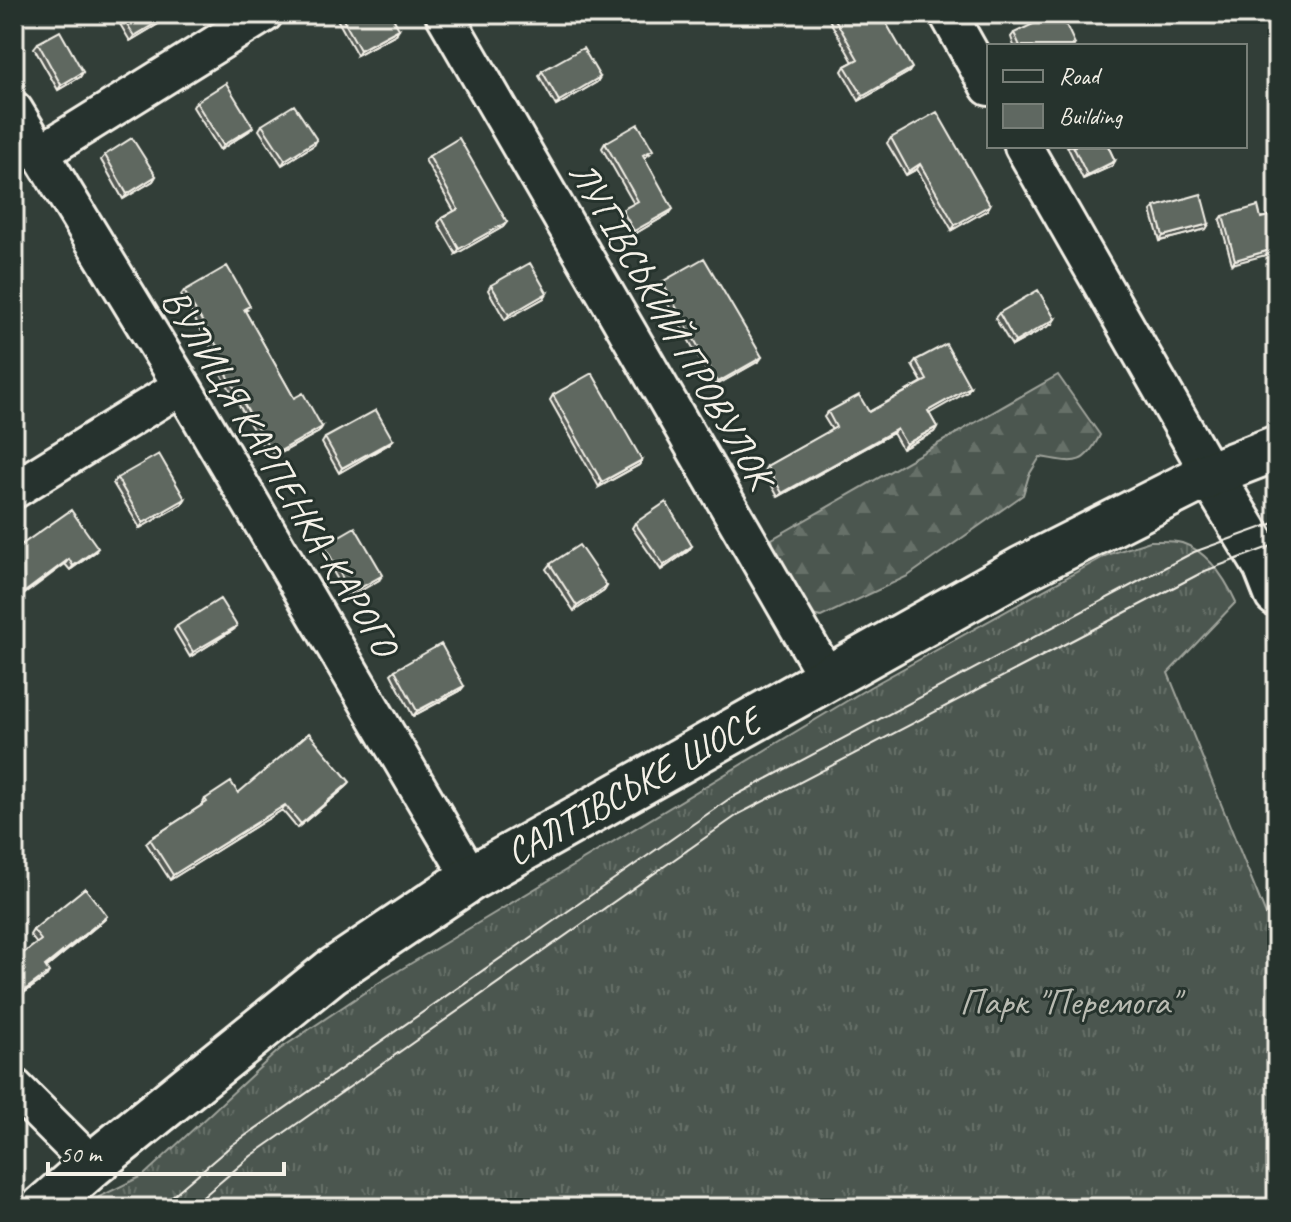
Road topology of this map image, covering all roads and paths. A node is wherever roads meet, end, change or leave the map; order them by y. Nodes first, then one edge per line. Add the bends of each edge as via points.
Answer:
1 (264, 14) edge
2 (444, 14) edge
3 (948, 14) edge
4 (987, 83) edge
5 (14, 110) edge
6 (1024, 148) edge
7 (39, 154) junction
8 (182, 386) junction
9 (1277, 448) edge
10 (1210, 474) junction
11 (14, 490) edge
12 (1277, 594) edge
13 (827, 677) junction
14 (471, 878) junction
15 (14, 1087) edge
16 (92, 1165) junction
17 (43, 1208) edge

1 - 7 street
2 - 13 street, ЛУГІВСЬКИЙ ПРОВУЛОК
3 - 4 street
5 - 7 street, ВУЛИЦЯ КАРПЕНКА-КАРОГО
6 - 10 street
7 - 8 street, ВУЛИЦЯ КАРПЕНКА-КАРОГО
8 - 11 street
8 - 14 street, ВУЛИЦЯ КАРПЕНКА-КАРОГО
9 - 10 main road, САЛТІВСЬКЕ ШОСЕ
10 - 12 main road via 1266,566
10 - 13 main road, САЛТІВСЬКЕ ШОСЕ via 1022,569
13 - 14 main road, САЛТІВСЬКЕ ШОСЕ
14 - 16 main road, САЛТІВСЬКЕ ШОСЕ via 331,972
15 - 16 street
16 - 17 main road, САЛТІВСЬКЕ ШОСЕ

